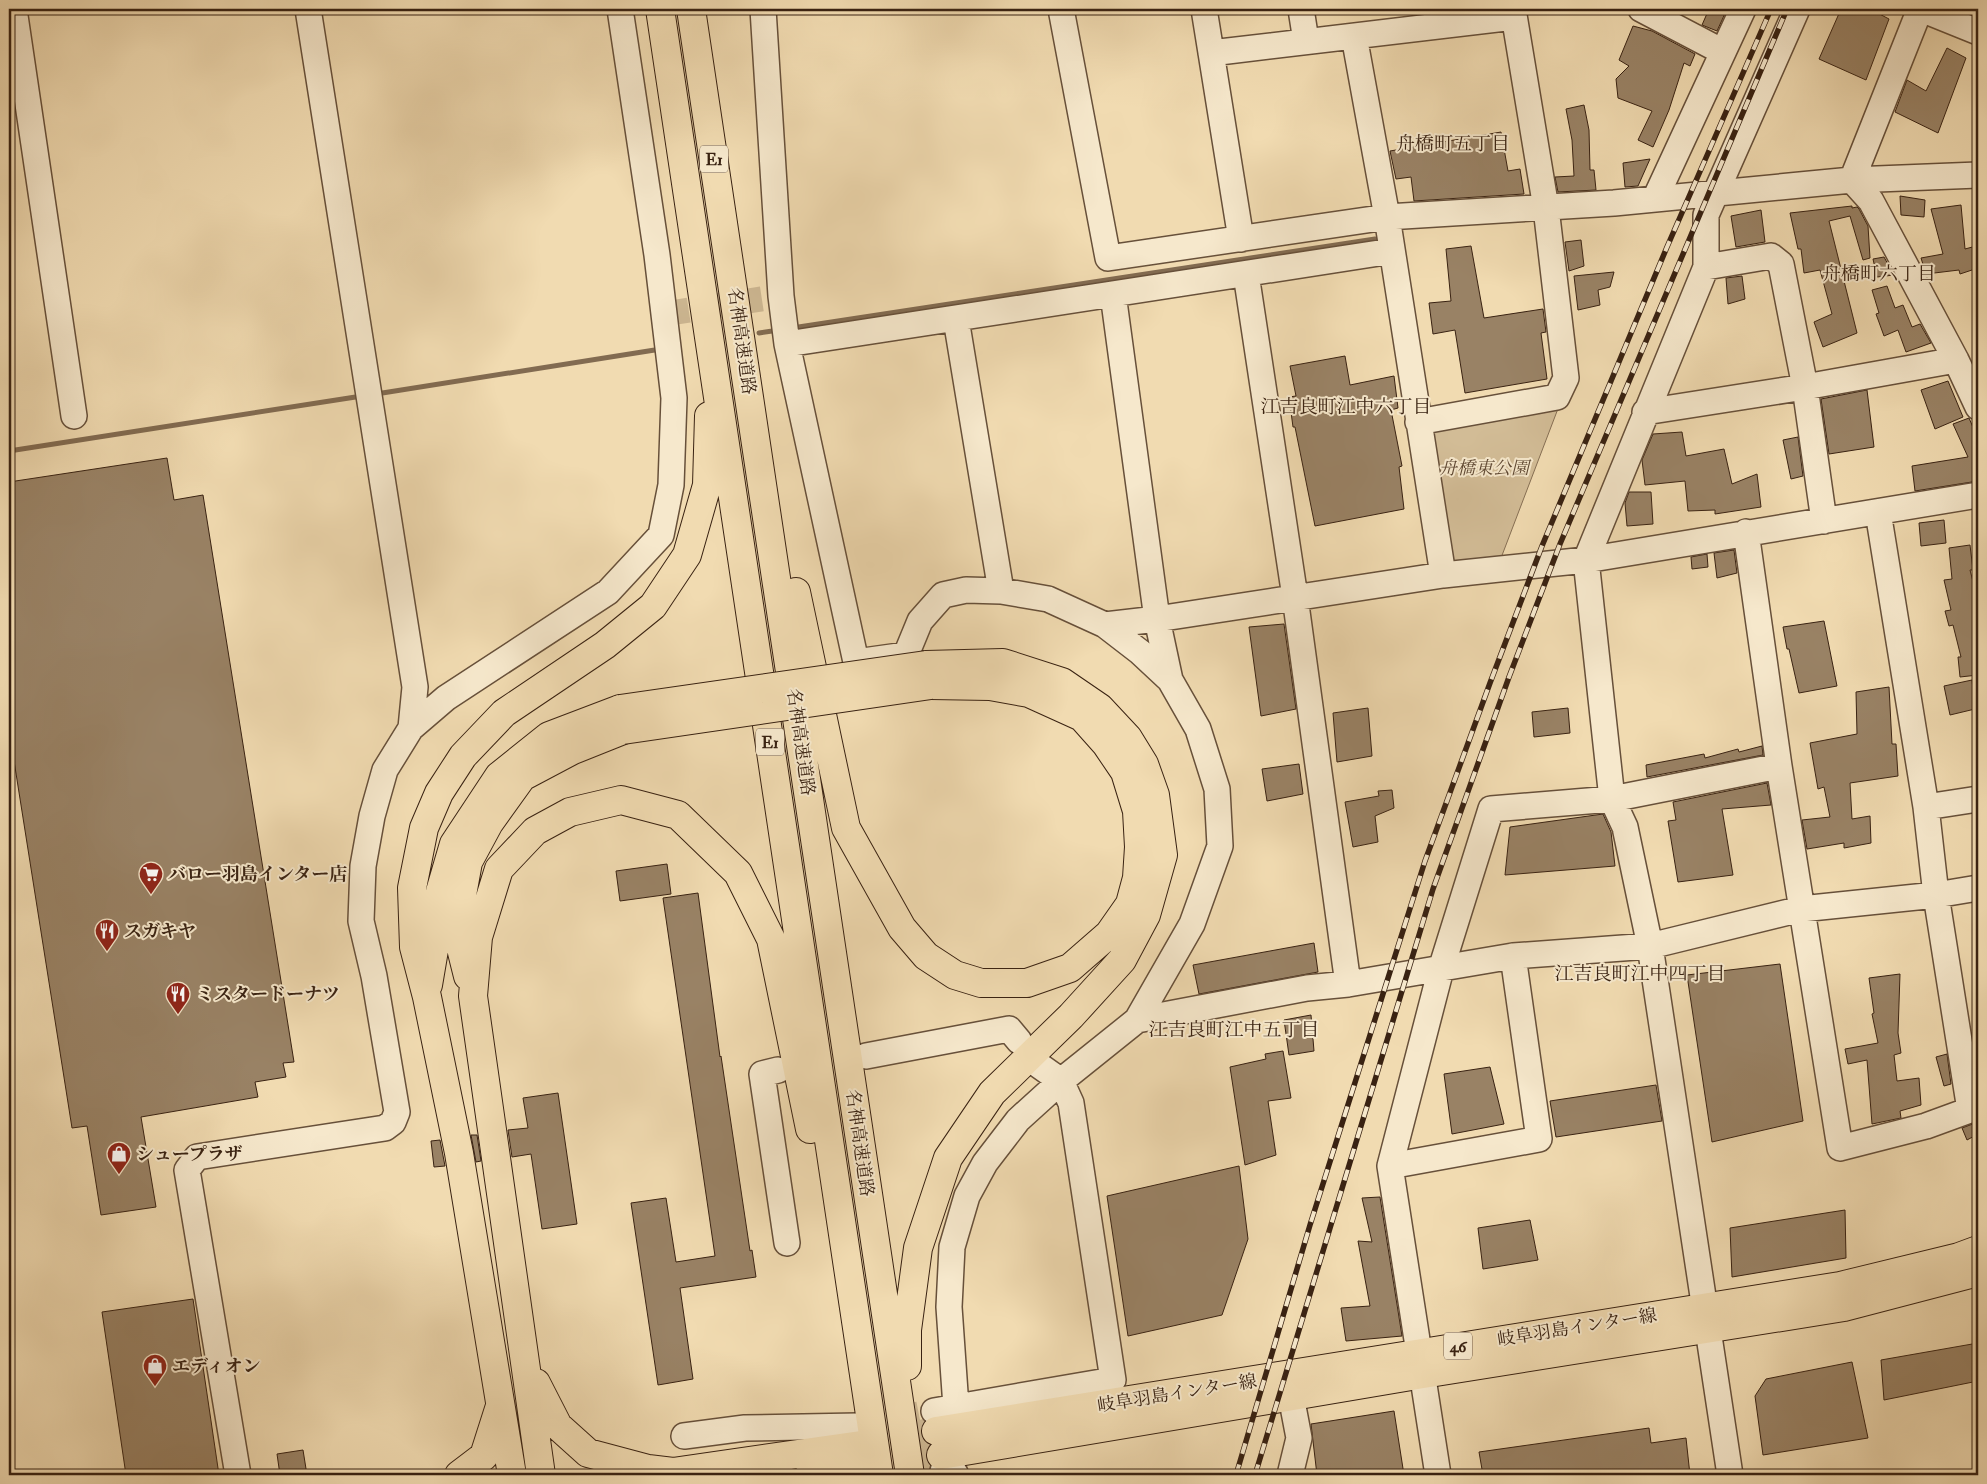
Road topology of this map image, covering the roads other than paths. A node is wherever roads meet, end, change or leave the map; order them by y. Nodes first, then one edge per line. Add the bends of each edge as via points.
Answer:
1 (14, 9) edge
2 (308, 9) edge
3 (620, 9) edge
4 (660, 9) edge
5 (691, 9) edge
6 (763, 9) edge
7 (1061, 9) edge
8 (1204, 9) edge
9 (1301, 9) edge
10 (1641, 9) edge
11 (1743, 9) edge
12 (1797, 9) edge
13 (1921, 9) edge
14 (1513, 13) edge
15 (1978, 32) edge
16 (1354, 36) junction
17 (1306, 42) junction
18 (1212, 52) junction
19 (1723, 52) junction
20 (1978, 175) edge
21 (1852, 180) junction
22 (1715, 193) junction
23 (1655, 199) junction
24 (1546, 208) junction
25 (1387, 217) junction
26 (1392, 251) junction
27 (1247, 256) junction
28 (1706, 266) junction
29 (1114, 294) junction
30 (737, 309) junction
31 (956, 319) junction
32 (786, 334) junction
33 (711, 342) junction
34 (1956, 360) junction
35 (1805, 387) junction
36 (1978, 407) edge
37 (1645, 412) junction
38 (74, 416) dead end
39 (1418, 422) junction
40 (1978, 495) edge
41 (1878, 512) junction
42 (1824, 521) junction
43 (1746, 532) junction
44 (1586, 560) junction
45 (1443, 575) junction
46 (1001, 591) junction
47 (1295, 597) junction
48 (1157, 619) junction
49 (1105, 625) junction
50 (929, 675) junction
51 (1170, 680) junction
52 (621, 720) junction
53 (411, 728) junction
54 (1779, 766) junction
55 (1612, 799) junction
56 (1978, 799) edge
57 (1926, 807) junction
58 (1978, 888) edge
59 (1936, 895) junction
60 (1801, 909) junction
61 (1650, 946) junction
62 (1513, 956) junction
63 (1441, 969) junction
64 (1348, 984) junction
65 (473, 996) junction
66 (427, 997) junction
67 (1137, 1020) junction
68 (1019, 1041) dead end
69 (866, 1056) dead end
70 (1037, 1064) dead end
71 (778, 1070) dead end
72 (1061, 1081) junction
73 (1974, 1108) edge
74 (1390, 1166) junction
75 (787, 1243) dead end
76 (1978, 1250) edge
77 (1978, 1272) edge
78 (1706, 1317) junction
79 (1421, 1363) junction
80 (526, 1364) junction
81 (1102, 1394) junction
82 (1291, 1396) junction
83 (500, 1406) junction
84 (684, 1436) dead end
85 (944, 1442) edge
86 (867, 1447) edge
87 (906, 1447) junction
88 (663, 1474) edge
89 (238, 1475) edge
90 (459, 1475) edge
91 (512, 1475) edge
92 (541, 1475) edge
93 (809, 1475) edge
94 (910, 1475) edge
95 (1290, 1475) edge
96 (1438, 1475) edge
97 (1730, 1475) edge

1 - 38 street
2 - 53 street via 415,687
3 - 53 street via 658,255 674,398 671,485 661,535 608,592 446,698
4 - 33 main road, 名神高速道路 / E1
5 - 30 main road, 名神高速道路 / E1
6 - 32 street
7 - 27 street via 1108,258
8 - 18 street
9 - 17 street
10 - 19 street
11 - 19 street
12 - 22 street
13 - 15 street
13 - 21 street
14 - 16 street
14 - 24 street
16 - 17 street
16 - 25 street
17 - 18 street
18 - 27 street
19 - 23 street
20 - 21 street
21 - 22 street
21 - 34 street via 1871,201
22 - 23 street
22 - 28 street via 1706,215
23 - 24 street
24 - 25 street
24 - 39 street via 1566,378 1557,396
25 - 26 street
25 - 27 street
26 - 27 street
26 - 39 street
27 - 29 street
27 - 47 street
28 - 35 street via 1771,256 1781,264
28 - 37 street
29 - 31 street
29 - 48 street
30 - 50 main road via 846,828 902,928 926,956 955,975 981,983 1026,983 1070,968 1109,934 1130,904 1140,846 1138,811 1125,772 1082,717 1029,693
30 - 87 main road, 名神高速道路 / E1
31 - 32 street
31 - 46 street
32 - 46 street via 856,662 906,655 920,621 943,595 966,590
33 - 66 main road via 707,485 687,555 653,606 605,645 504,714 463,756 439,793 424,828 412,888 414,947
33 - 86 main road, 名神高速道路 / E1
34 - 35 street
34 - 36 street
35 - 37 street
35 - 42 street
37 - 44 street
39 - 45 street
40 - 41 street
41 - 42 street
41 - 57 street
42 - 43 street
43 - 44 street
43 - 54 street
44 - 45 street
44 - 55 street
45 - 47 street
46 - 49 street via 1048,599
47 - 48 street
47 - 64 street
48 - 49 street
48 - 51 street
49 - 51 street
50 - 52 main road, bridge
50 - 87 main road via 1003,663 1062,682 1100,708 1128,738 1144,764 1155,795 1163,855 1146,915 1122,960 1072,1016 992,1093 948,1158 918,1248 907,1330
51 - 67 street via 1198,729 1217,790 1220,846 1192,924
52 - 65 main road via 522,778 468,862 456,928
52 - 66 main road via 550,736 499,776 454,844 440,892
53 - 89 street via 385,770 363,866 361,921 374,976 397,1112 393,1122 385,1128 197,1157 187,1170
54 - 55 street
54 - 60 street
55 - 61 street via 1625,827
55 - 63 street via 1491,808
56 - 57 street
57 - 59 street
58 - 59 street
59 - 60 street
59 - 73 street
60 - 61 street
60 - 73 street via 1840,1148 1926,1126
61 - 62 street
61 - 78 street
62 - 63 street
62 - 74 street via 1539,1139
63 - 64 street
63 - 74 street
64 - 67 street via 1307,988
65 - 80 main road
65 - 86 main road via 478,937 499,869 535,831 570,812 621,800 678,815 738,873 771,939
66 - 83 main road via 458,1153
67 - 72 street
68 - 69 street via 1009,1029
70 - 72 street
71 - 75 street via 762,1074
72 - 81 street via 1071,1103 1114,1380
72 - 85 street via 1018,1120 985,1164 967,1196 952,1248
74 - 79 street
76 - 78 main road, 岐阜羽島インター線 / 46
77 - 78 main road, 岐阜羽島インター線 / 46 via 1844,1307
78 - 79 main road, 岐阜羽島インター線 / 46
78 - 97 street
79 - 81 main road, 岐阜羽島インター線 / 46
79 - 82 main road, 岐阜羽島インター線 / 46
79 - 96 street
80 - 88 main road via 558,1426 588,1453
80 - 92 main road
81 - 85 main road, 岐阜羽島インター線 / 46
82 - 85 main road, 岐阜羽島インター線 / 46
82 - 95 street via 1299,1438
83 - 90 main road via 484,1456
83 - 91 main road
84 - 86 street via 745,1428
86 - 88 main road
86 - 93 main road
87 - 94 main road, 名神高速道路 / E1

